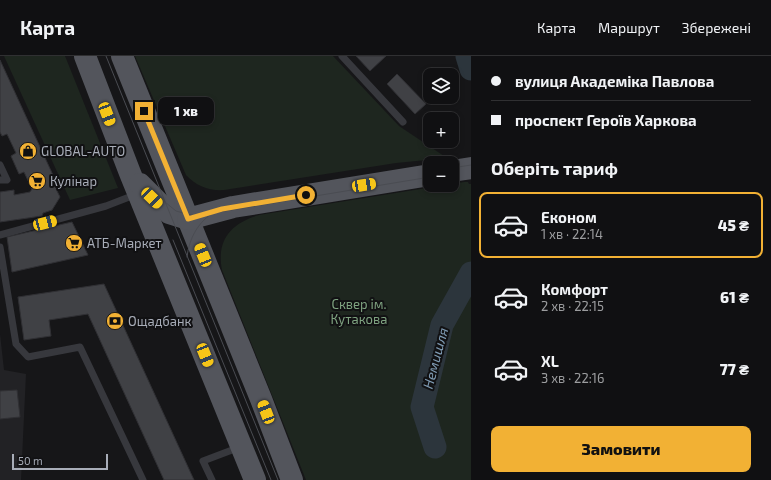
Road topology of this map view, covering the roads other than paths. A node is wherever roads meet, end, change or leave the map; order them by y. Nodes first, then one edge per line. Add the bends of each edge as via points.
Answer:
1 (85, 56) edge
2 (122, 56) edge
3 (342, 56) edge
4 (403, 122) dead end
5 (0, 165) edge
6 (130, 173) junction
7 (423, 176) edge
8 (0, 180) edge
9 (139, 193) junction
10 (188, 219) junction
11 (0, 235) edge
12 (0, 247) edge
13 (242, 446) junction
14 (143, 480) edge
15 (212, 480) edge
16 (255, 480) edge
17 (292, 480) edge

1 - 6 main road
2 - 10 main road
3 - 4 lane
5 - 8 lane via 7,180
6 - 9 main road
6 - 10 main road via 160,206 169,213
7 - 10 main road via 233,207
9 - 11 lane via 106,206
9 - 13 main road
10 - 17 main road
12 - 14 lane via 16,344 28,357 80,347
13 - 15 lane via 203,461
13 - 16 main road

